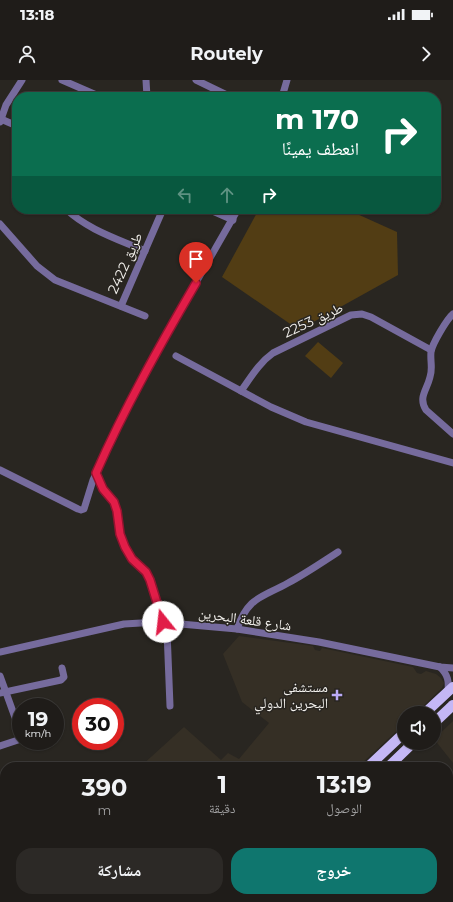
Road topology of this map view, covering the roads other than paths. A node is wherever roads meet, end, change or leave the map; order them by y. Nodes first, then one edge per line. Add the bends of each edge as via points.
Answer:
1 (22, 80) edge
2 (63, 80) edge
3 (146, 80) edge
4 (196, 80) edge
5 (287, 80) edge
6 (14, 92) edge
7 (90, 92) edge
8 (147, 92) edge
9 (221, 92) edge
10 (283, 92) edge
11 (12, 96) edge
12 (0, 120) edge
13 (12, 124) edge
14 (72, 214) edge
15 (161, 214) edge
16 (219, 214) edge
17 (236, 214) edge
18 (233, 220) junction
19 (0, 224) edge
20 (145, 251) junction
21 (121, 306) junction
22 (453, 314) edge
23 (145, 316) dead end
24 (450, 325) edge
25 (431, 350) junction
26 (176, 356) dead end
27 (242, 392) junction
28 (453, 434) edge
29 (453, 463) edge
30 (0, 470) edge
31 (96, 473) junction
32 (338, 552) dead end
33 (165, 623) junction
34 (237, 629) junction
35 (0, 652) edge
36 (440, 667) junction
37 (62, 668) dead end
38 (453, 668) edge
39 (0, 676) edge
40 (450, 690) edge
41 (3, 693) edge
42 (453, 705) edge
43 (170, 706) dead end
44 (433, 706) edge
45 (12, 714) edge
46 (441, 716) edge
47 (397, 740) edge
48 (12, 742) edge
49 (0, 746) edge
50 (406, 750) edge
51 (373, 762) edge
52 (393, 762) edge

1 - 6 street
2 - 7 street
3 - 8 street
4 - 9 street
5 - 10 street
11 - 12 street
12 - 13 street
14 - 20 street via 91,227
15 - 20 street, طريق 2422
16 - 18 street
17 - 18 street
18 - 31 street via 147,368
19 - 21 street, طريق 2422 via 37,266 55,280
20 - 21 street, طريق 2422
21 - 23 street, طريق 2422
22 - 24 street via 448,318
24 - 25 street
25 - 27 street, طريق 2253 via 371,317 362,314 352,315 273,353 263,360
25 - 28 street via 430,377 423,402 426,410
26 - 27 street
27 - 29 street via 306,422
30 - 31 street via 81,510 86,506
31 - 33 street via 103,489 114,502 125,547 132,559 146,572
32 - 34 street via 288,583 256,599 241,616
33 - 34 street, شارع قلعة البحرين
33 - 35 street, شارع قلعة البحرين via 124,624
33 - 43 street
34 - 36 street, شارع قلعة البحرين via 319,642
36 - 38 street, شارع قلعة البحرين
36 - 40 street via 446,673
37 - 41 street via 64,677 61,680
39 - 41 street
40 - 44 main road
41 - 45 street
42 - 46 main road
47 - 51 main road
48 - 49 street
50 - 52 main road

